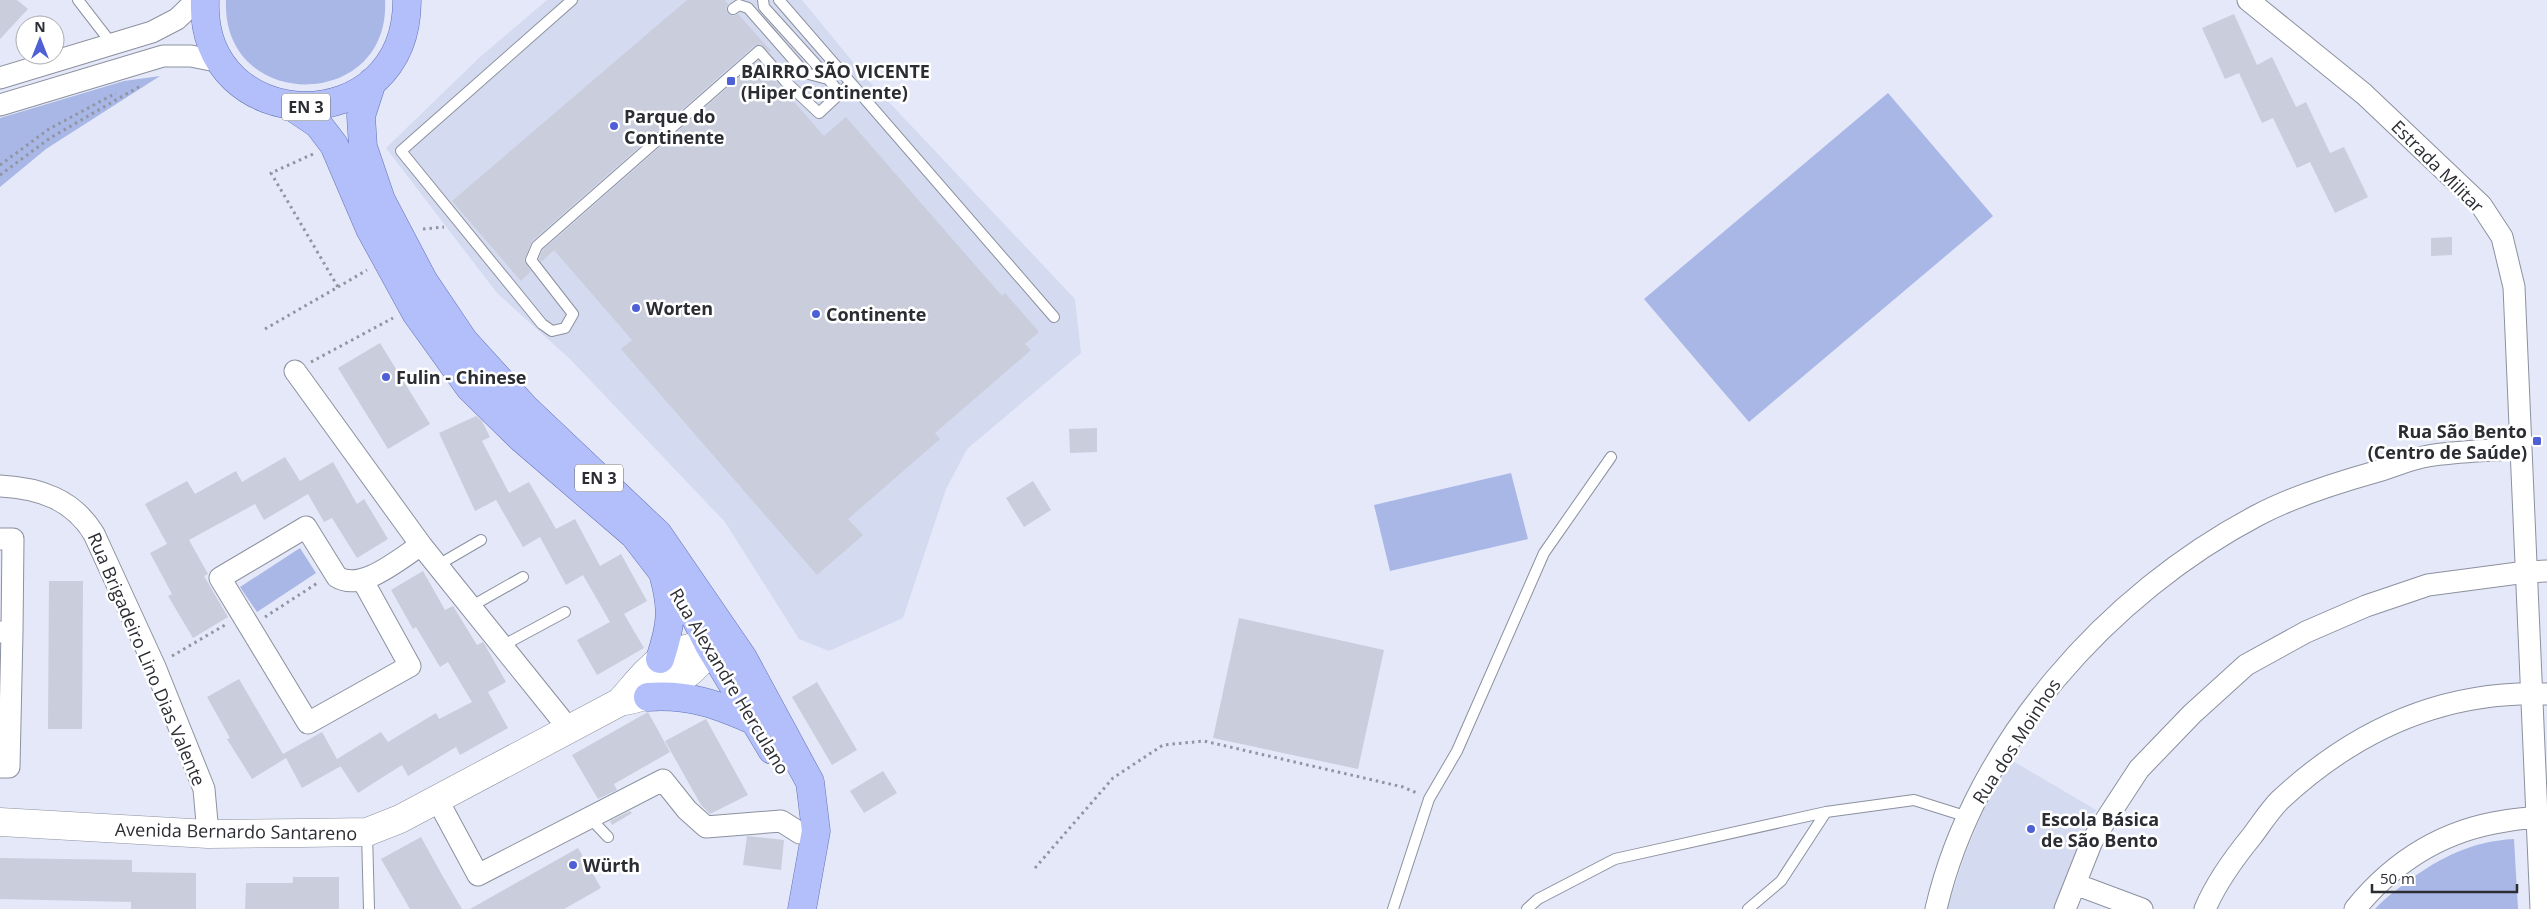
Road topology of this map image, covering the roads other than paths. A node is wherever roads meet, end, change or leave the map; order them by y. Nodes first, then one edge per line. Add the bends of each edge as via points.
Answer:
1 (78, 0) edge
2 (197, 0) edge
3 (205, 0) edge
4 (407, 0) edge
5 (572, 0) edge
6 (763, 0) edge
7 (780, 0) edge
8 (2248, 0) edge
9 (733, 9) dead end
10 (112, 44) junction
11 (221, 62) junction
12 (821, 70) dead end
13 (0, 78) edge
14 (372, 82) junction
15 (851, 84) junction
16 (840, 93) junction
17 (0, 105) edge
18 (290, 106) junction
19 (1054, 317) dead end
20 (295, 371) road end
21 (2520, 448) junction
22 (1611, 457) dead end
23 (0, 486) edge
24 (0, 539) edge
25 (481, 540) dead end
26 (421, 545) junction
27 (438, 566) junction
28 (2537, 572) edge
29 (663, 573) junction
30 (523, 577) dead end
31 (363, 581) junction
32 (470, 607) junction
33 (565, 612) dead end
34 (6, 632) edge
35 (718, 640) junction
36 (502, 646) junction
37 (660, 658) junction
38 (2539, 693) edge
39 (648, 697) junction
40 (620, 702) junction
41 (756, 722) junction
42 (569, 729) junction
43 (0, 767) edge
44 (437, 798) junction
45 (1826, 812) junction
46 (588, 817) junction
47 (1968, 817) junction
48 (2542, 817) edge
49 (0, 822) edge
50 (367, 832) junction
51 (800, 833) junction
52 (208, 834) junction
53 (608, 837) dead end
54 (2075, 884) junction
55 (804, 898) edge
56 (369, 909) edge
57 (1393, 909) edge
58 (1527, 909) edge
59 (1748, 909) edge
60 (1936, 909) edge
61 (2065, 909) edge
62 (2142, 909) edge
63 (2205, 909) edge
64 (2356, 909) edge
65 (2541, 909) edge

1 - 10 lane
2 - 10 street via 177,19 152,32
3 - 11 main road, EN 3 via 209,36
4 - 14 main road, EN 3 via 406,25 399,47 387,67
5 - 16 lane via 401,151 542,324 552,331 565,328 573,314 531,260 537,246 758,52 819,113
6 - 12 lane via 764,7
7 - 15 lane
8 - 21 street, Estrada Militar via 2364,94 2481,205 2502,237 2514,287
9 - 16 lane via 739,5 748,8 805,74 828,79
10 - 13 street
11 - 17 street via 191,56
11 - 18 main road, EN 3 via 250,91
14 - 18 main road, EN 3 via 335,103
14 - 35 main road, Rua Alexandre Herculano / EN 3 via 361,116 363,147 381,200 424,280 464,342 525,408 658,534
15 - 16 lane
15 - 19 lane
18 - 29 main road, Rua Alexandre Herculano / EN 3 via 318,124 334,145 370,229 416,313 470,388 521,438 634,535
20 - 26 street
21 - 28 street, Estrada Militar
21 - 47 street, Rua dos Moinhos via 2428,456 2338,482 2259,514 2186,559 2123,610 2057,676 1990,775
22 - 57 lane via 1544,552 1457,751 1429,798
23 - 52 street, Rua Brigadeiro Lino Dias Valente via 42,491 85,518 154,667 204,789
24 - 34 street via 13,539
25 - 27 lane
26 - 27 street
26 - 31 street
27 - 32 street
28 - 38 street, Estrada Militar
28 - 54 street via 2428,586 2366,606 2306,632 2246,665 2139,769 2092,840
29 - 35 main road, Rua Alexandre Herculano / EN 3
29 - 37 main road via 670,600 669,632
30 - 32 lane
31 - 31 street via 344,581 334,572 306,527 220,578 308,723 410,666
32 - 36 street
33 - 36 lane
34 - 43 street via 10,767
35 - 37 main road, Avenida Bernardo Santareno via 686,647
35 - 39 main road, Avenida Bernardo Santareno via 698,665
35 - 41 main road, Rua Alexandre Herculano / EN 3
35 - 55 main road, Rua Alexandre Herculano / EN 3 via 743,658 810,782 816,830
36 - 42 street
37 - 40 main road, Avenida Bernardo Santareno
38 - 48 street, Estrada Militar
38 - 63 street via 2473,698 2438,705 2392,722 2340,751 2279,801 2238,854
39 - 40 main road, Avenida Bernardo Santareno
39 - 41 main road via 671,695 706,701
40 - 42 main road, Avenida Bernardo Santareno
41 - 51 main road, Rua Alexandre Herculano / EN 3 via 793,785
42 - 44 main road, Avenida Bernardo Santareno
44 - 46 street via 478,876
44 - 50 main road, Avenida Bernardo Santareno via 400,819
45 - 47 lane via 1914,800
45 - 58 lane via 1615,859 1538,899
45 - 59 lane via 1781,881
46 - 51 street via 663,780 687,810 706,827 781,820
46 - 53 lane
47 - 60 street, Rua dos Moinhos
48 - 64 street via 2462,830 2440,839 2392,871
48 - 65 street, Estrada Militar
49 - 52 main road, Avenida Bernardo Santareno
50 - 52 main road, Avenida Bernardo Santareno
50 - 56 lane
51 - 55 main road, Rua Alexandre Herculano / EN 3
54 - 61 street
54 - 62 street

